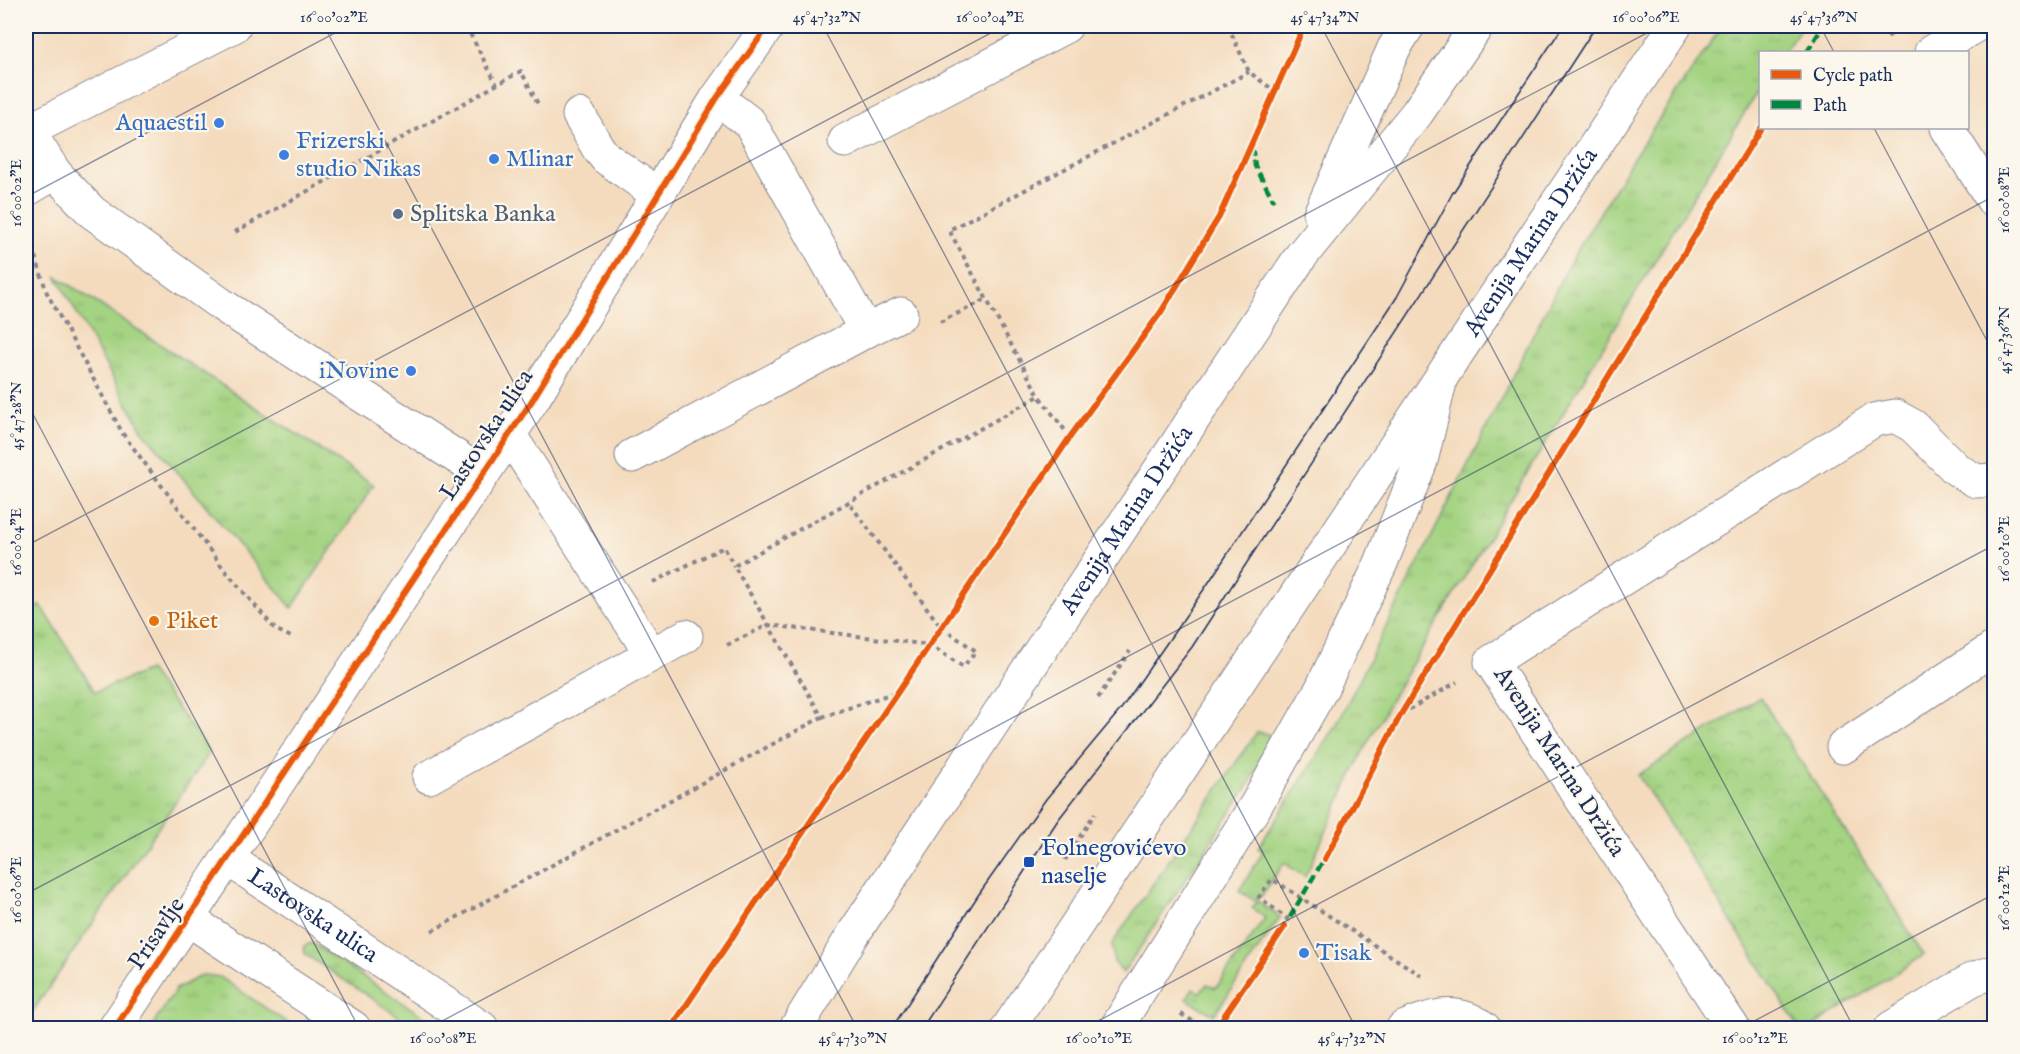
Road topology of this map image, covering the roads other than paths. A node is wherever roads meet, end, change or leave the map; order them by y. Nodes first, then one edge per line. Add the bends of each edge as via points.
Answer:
1 (234, 26) edge
2 (768, 26) edge
3 (1066, 26) edge
4 (1408, 26) edge
5 (1477, 26) edge
6 (1675, 26) edge
7 (1975, 26) edge
8 (1933, 51) edge
9 (717, 98) junction
10 (579, 115) dead end
11 (27, 129) edge
12 (1948, 129) edge
13 (845, 141) dead end
14 (55, 173) junction
15 (26, 190) edge
16 (657, 194) junction
17 (1995, 202) edge
18 (1301, 256) junction
19 (901, 314) dead end
20 (866, 331) junction
21 (1440, 378) junction
22 (509, 434) junction
23 (633, 456) dead end
24 (483, 474) junction
25 (1995, 480) edge
26 (686, 636) dead end
27 (1995, 648) edge
28 (651, 654) junction
29 (1843, 747) dead end
30 (429, 777) dead end
31 (228, 859) junction
32 (188, 920) junction
33 (1995, 972) edge
34 (116, 1029) edge
35 (354, 1029) edge
36 (482, 1029) edge
37 (796, 1029) edge
38 (1008, 1029) edge
39 (1116, 1029) edge
40 (1403, 1029) edge
41 (1484, 1029) edge
42 (1733, 1029) edge
43 (1891, 1029) edge

1 - 11 street
2 - 9 street, Lastovska ulica
3 - 13 street
4 - 18 street via 1394,48
5 - 18 street, Avenija Marina Držića via 1417,113
6 - 21 street, Avenija Marina Držića
7 - 8 street
9 - 16 street, Lastovska ulica
9 - 20 street via 750,123
10 - 16 street via 606,158
11 - 14 street, Lastovska ulica
12 - 17 street
14 - 15 street
14 - 24 street, Lastovska ulica via 92,212 222,305
16 - 22 street, Lastovska ulica
18 - 37 street, Avenija Marina Držića via 860,923
19 - 20 street
20 - 23 street
21 - 38 street, Avenija Marina Držića
21 - 39 street via 1421,461 1381,563 1322,688 1256,805
22 - 24 street, Lastovska ulica
22 - 28 street
24 - 31 street, Lastovska ulica
25 - 42 street, Avenija Marina Držića via 1976,481 1956,469 1913,426 1895,416 1874,420 1491,662
26 - 28 street
27 - 29 street
28 - 30 street
31 - 32 street, Prisavlje
31 - 36 street, Lastovska ulica
32 - 34 street, Prisavlje
32 - 35 street
33 - 43 street via 1973,979
40 - 41 street via 1431,1015 1443,1015 1478,1023

